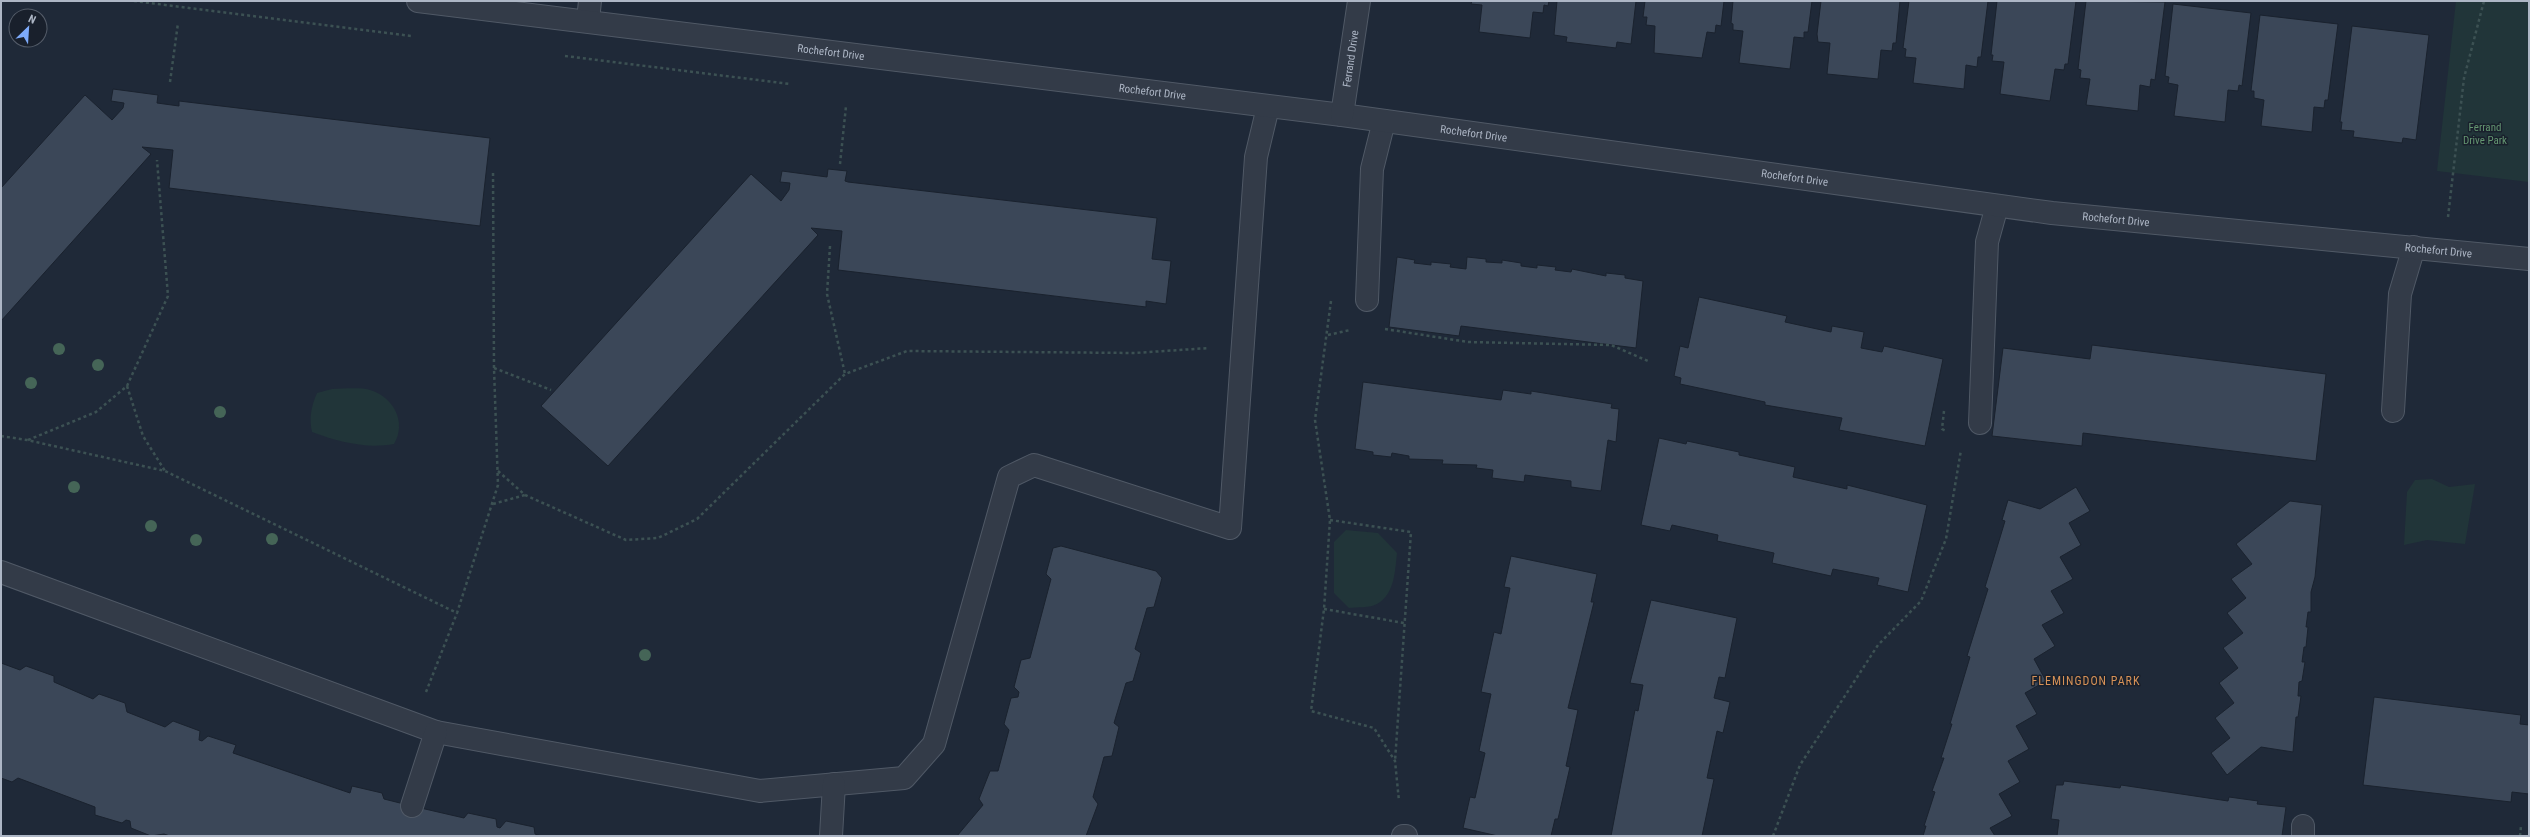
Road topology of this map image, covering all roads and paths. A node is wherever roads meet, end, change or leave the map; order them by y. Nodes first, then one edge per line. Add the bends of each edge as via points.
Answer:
1 (418, 1) edge
2 (1359, 1) edge
3 (2484, 1) edge
4 (589, 11) edge
5 (178, 23) dead end
6 (170, 82) dead end
7 (846, 106) dead end
8 (1268, 107) junction
9 (1342, 115) junction
10 (1384, 121) junction
11 (156, 160) dead end
12 (840, 164) dead end
13 (493, 170) dead end
14 (1997, 206) junction
15 (830, 246) dead end
16 (2414, 247) junction
17 (2444, 250) junction
18 (2529, 259) edge
19 (1332, 297) dead end
20 (1367, 300) dead end
21 (1379, 328) dead end
22 (1357, 329) dead end
23 (1328, 335) junction
24 (1243, 345) junction
25 (1648, 361) dead end
26 (494, 368) junction
27 (845, 374) junction
28 (127, 386) junction
29 (551, 390) dead end
30 (1945, 405) dead end
31 (2393, 411) dead end
32 (1980, 423) dead end
33 (1952, 434) dead end
34 (1, 436) edge
35 (27, 440) junction
36 (1962, 448) dead end
37 (165, 471) junction
38 (497, 471) junction
39 (525, 495) junction
40 (493, 504) junction
41 (1330, 520) junction
42 (1, 572) edge
43 (1324, 609) junction
44 (457, 613) junction
45 (1404, 623) junction
46 (414, 724) junction
47 (436, 732) junction
48 (1395, 761) junction
49 (834, 784) junction
50 (412, 806) dead end
51 (2521, 826) dead end
52 (831, 836) edge
53 (1404, 836) edge
54 (1773, 836) edge
55 (2520, 836) edge

1 - 4 street, Rochefort Drive
2 - 9 street, Ferrand Drive
3 - 17 path via 2464,78
4 - 8 street, Rochefort Drive
5 - 6 path
7 - 12 path
8 - 9 street, Rochefort Drive
8 - 24 street via 1256,157
9 - 10 street, Rochefort Drive
10 - 14 street, Rochefort Drive
10 - 20 street via 1372,170
11 - 28 path via 168,296
13 - 26 path
14 - 16 street, Rochefort Drive
14 - 32 street via 1987,242
15 - 27 path via 827,294
16 - 17 street, Rochefort Drive
16 - 31 street via 2400,294
17 - 18 street, Rochefort Drive
19 - 23 path
21 - 25 path via 1468,342 1610,345
22 - 23 path
23 - 41 path via 1315,420
24 - 27 path via 1135,353 907,351
24 - 49 street via 1230,528 1034,465 1009,477 934,744 904,778
26 - 29 path
26 - 38 path
27 - 39 path via 697,519 658,538 626,540
28 - 35 path via 96,412
28 - 37 path via 143,436
30 - 33 path via 1942,429
34 - 35 path
35 - 37 path
36 - 54 path via 1946,539 1921,601 1878,645 1800,765
37 - 44 path
38 - 39 path
38 - 40 path via 498,485
39 - 40 path
40 - 44 path
41 - 43 path
41 - 45 path via 1411,532
42 - 46 street
43 - 45 path
43 - 48 path via 1311,711 1374,728
44 - 46 path
45 - 48 path
46 - 47 street
47 - 49 street via 760,791
47 - 50 street
48 - 53 path
49 - 52 street
51 - 55 path

